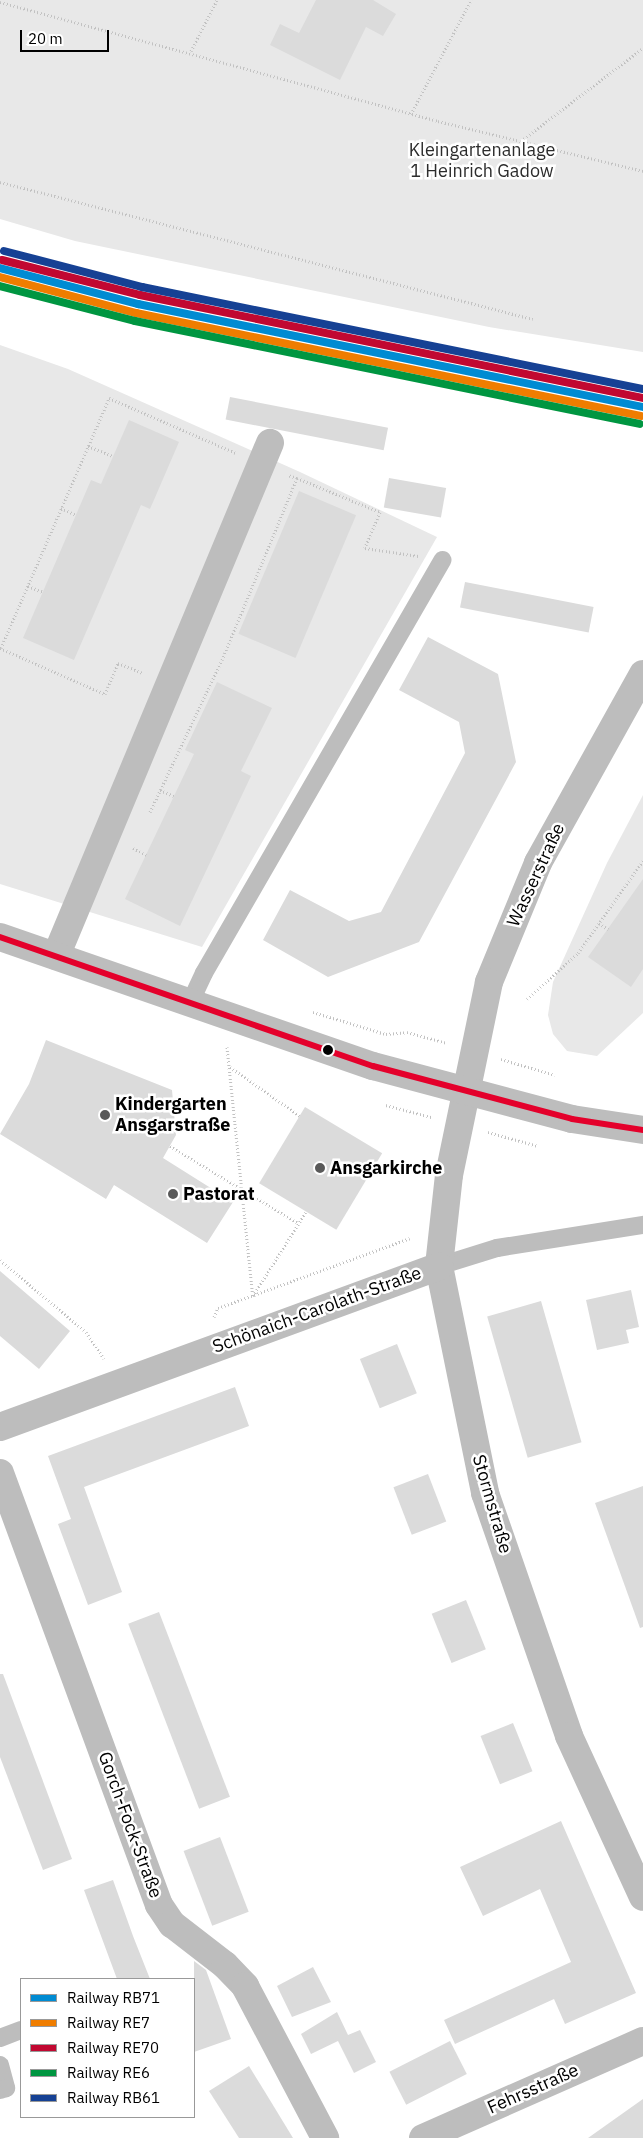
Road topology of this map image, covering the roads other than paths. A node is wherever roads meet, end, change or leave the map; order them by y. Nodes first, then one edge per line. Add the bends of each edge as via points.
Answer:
1 (266, 454) road end
2 (442, 560) road end
3 (643, 674) edge
4 (0, 937) edge
5 (56, 956) junction
6 (190, 1003) junction
7 (465, 1091) junction
8 (643, 1130) edge
9 (643, 1225) edge
10 (439, 1266) junction
11 (0, 1427) edge
12 (0, 1472) edge
13 (643, 1897) edge
14 (20, 2030) edge
15 (0, 2038) edge
16 (643, 2041) edge
17 (0, 2065) edge
18 (0, 2090) edge
19 (326, 2138) edge
20 (423, 2138) edge

1 - 5 street
2 - 6 lane via 204,973
3 - 7 street, Wasserstraße via 538,863 489,982
4 - 5 street
5 - 6 street
6 - 7 street via 373,1066
7 - 8 street via 572,1119
7 - 10 street, Stormstraße via 449,1175
9 - 10 lane, Schönaich-Carolath-Straße via 497,1248
10 - 11 street, Schönaich-Carolath-Straße
10 - 13 street, Stormstraße via 485,1492 569,1736
12 - 19 street, Gorch-Fock-Straße via 159,1905 172,1924 225,1965 245,1986
14 - 15 lane
16 - 20 street, Fehrsstraße
17 - 18 lane via 6,2088

